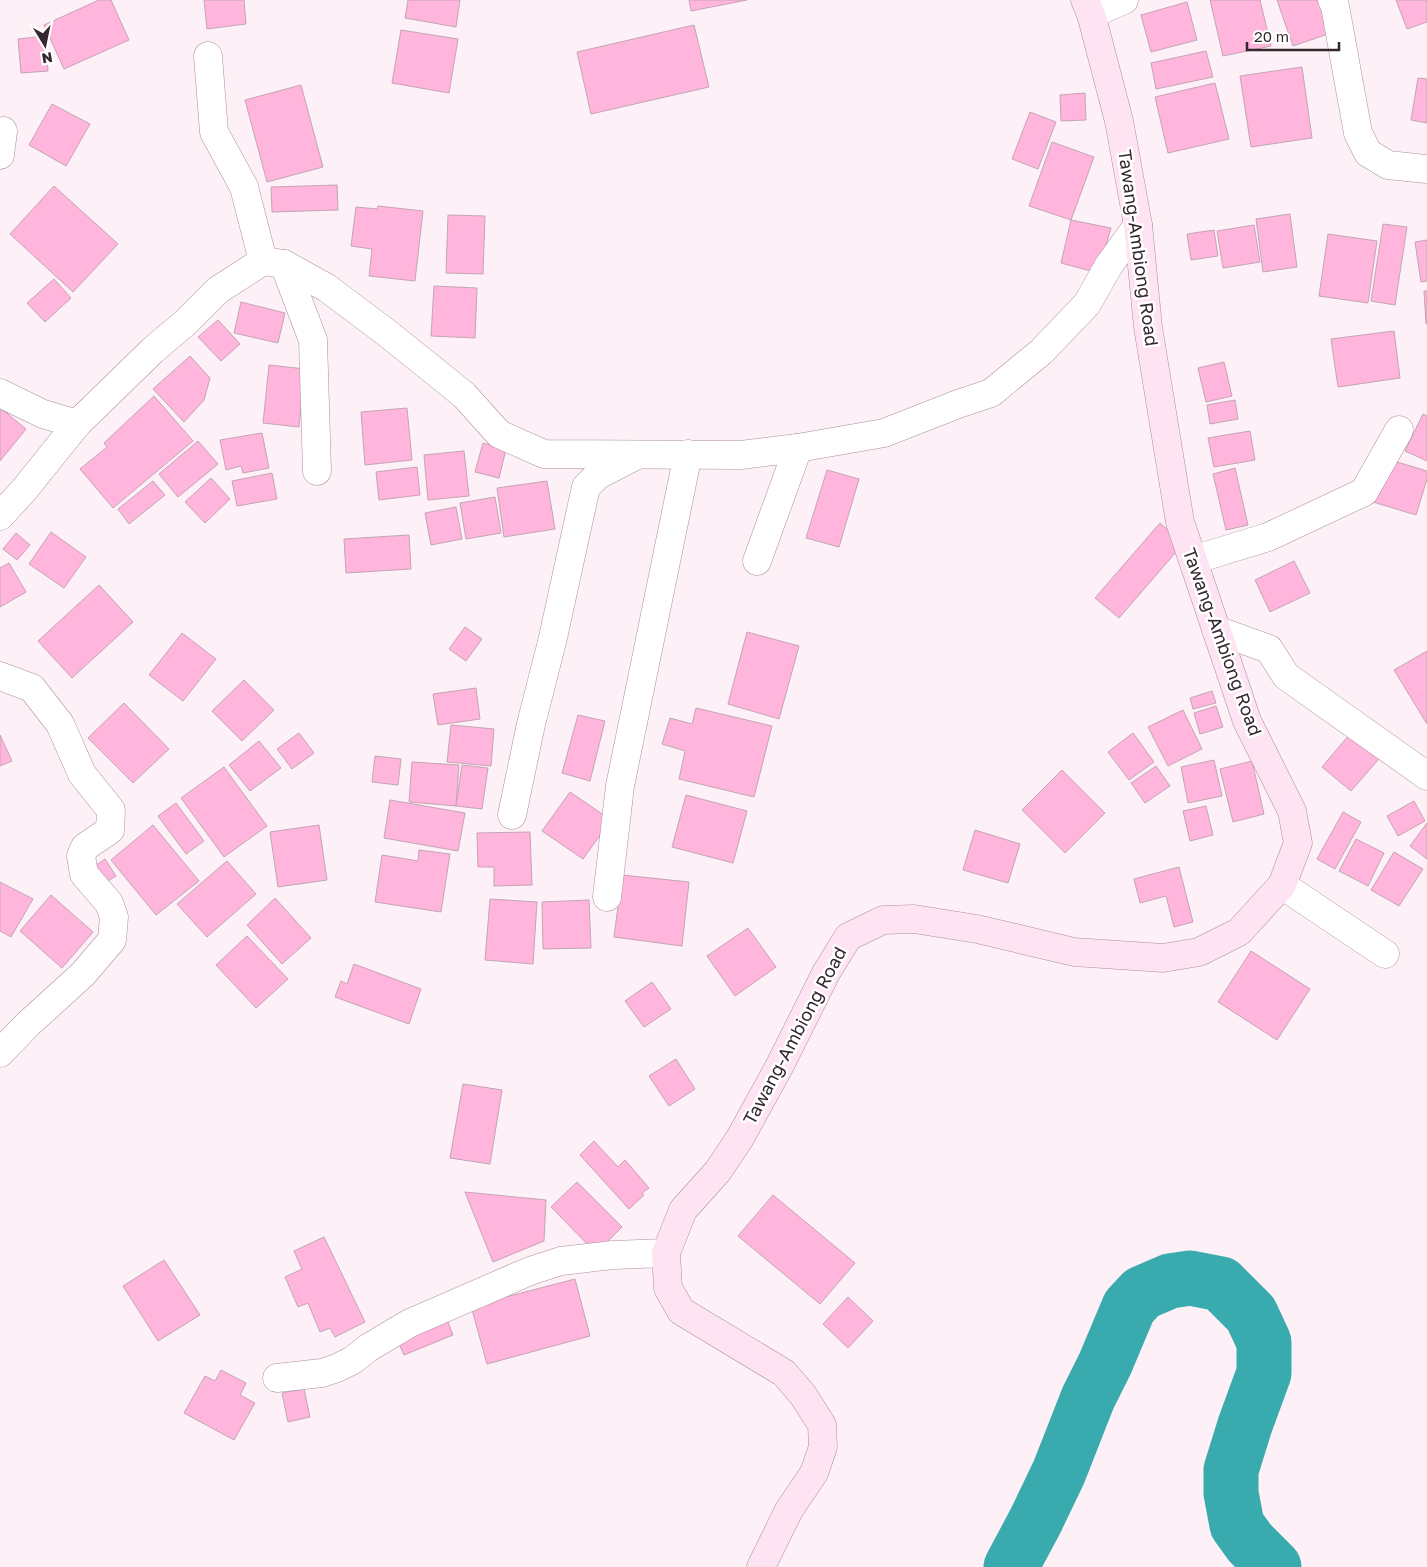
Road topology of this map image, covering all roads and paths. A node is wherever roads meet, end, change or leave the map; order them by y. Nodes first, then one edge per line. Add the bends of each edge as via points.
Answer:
1 (1124, 0) edge
2 (1332, 0) edge
3 (1088, 7) edge
4 (208, 56) dead end
5 (1427, 169) edge
6 (1138, 226) junction
7 (273, 263) junction
8 (0, 393) edge
9 (77, 424) junction
10 (1399, 430) dead end
11 (798, 448) junction
12 (641, 454) junction
13 (688, 454) junction
14 (317, 472) dead end
15 (0, 516) edge
16 (1193, 560) junction
17 (757, 561) dead end
18 (1216, 630) junction
19 (0, 676) edge
20 (1427, 776) edge
21 (512, 815) dead end
22 (1282, 885) junction
23 (607, 897) dead end
24 (1385, 954) dead end
25 (0, 1053) edge
26 (666, 1253) junction
27 (277, 1378) dead end
28 (761, 1567) edge

1 - 3 street
2 - 5 street via 1358,133 1368,153 1388,165
3 - 6 main road, Tawang-Ambiong Road via 1119,121
4 - 7 street via 214,132 244,187
6 - 11 street via 1109,265 1088,304 1041,352 991,393 884,432
6 - 16 main road, Tawang-Ambiong Road via 1148,326 1175,493 1180,522
7 - 9 street via 218,290
7 - 12 street via 327,288 388,333 464,395 499,434 544,454
7 - 14 street via 313,340
8 - 9 street via 43,414
9 - 15 street
10 - 16 street via 1364,492 1268,537
11 - 13 street via 741,455
11 - 17 street
12 - 13 street
12 - 21 street via 598,475 586,487
13 - 23 street via 620,786
16 - 18 main road, Tawang-Ambiong Road
18 - 20 street via 1269,649 1286,676
18 - 22 main road, Tawang-Ambiong Road via 1247,721 1292,811 1298,843
19 - 25 street via 32,688 60,724 82,774 111,810 110,830 85,847 81,856 84,874 109,903 114,917 112,940 83,974
22 - 24 street
22 - 26 main road, Tawang-Ambiong Road via 1239,932 1199,952 1164,958 1074,952 977,929 914,919 883,920 848,938 826,973 740,1138 718,1171 683,1210
26 - 27 street via 561,1261 530,1270 410,1323 337,1368
26 - 28 main road, Tawang-Ambiong Road via 668,1288 681,1311 784,1373 803,1394 822,1425 823,1447 814,1473 789,1510

